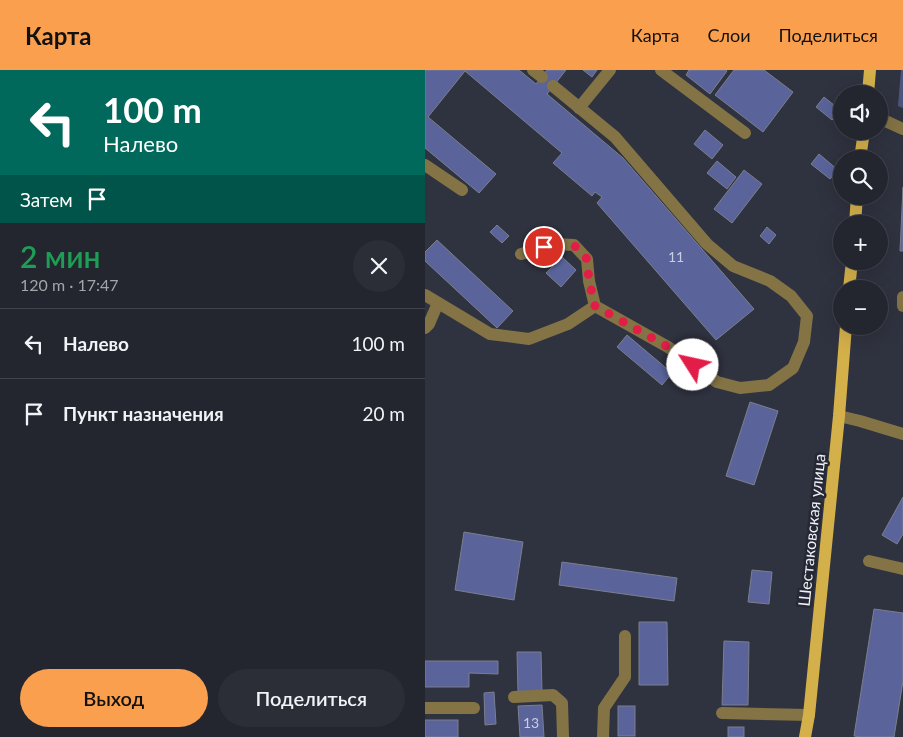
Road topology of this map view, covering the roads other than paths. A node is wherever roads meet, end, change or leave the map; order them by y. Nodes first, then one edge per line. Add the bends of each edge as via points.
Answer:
1 (610, 70) edge
2 (661, 70) edge
3 (871, 70) edge
4 (869, 85) edge
5 (553, 86) dead end
6 (579, 108) junction
7 (888, 122) edge
8 (903, 130) edge
9 (745, 133) dead end
10 (425, 165) edge
11 (462, 190) dead end
12 (521, 254) dead end
13 (425, 295) edge
14 (903, 297) edge
15 (439, 303) junction
16 (595, 306) junction
17 (903, 306) edge
18 (425, 328) edge
19 (845, 335) edge
20 (839, 416) junction
21 (903, 434) edge
22 (869, 561) dead end
23 (903, 569) edge
24 (625, 636) dead end
25 (514, 697) dead end
26 (425, 708) edge
27 (474, 708) dead end
28 (722, 714) dead end
29 (809, 715) junction
30 (563, 737) edge
31 (603, 737) edge
32 (805, 737) edge

1 - 6 street
2 - 9 street
3 - 4 main road
5 - 6 street
6 - 16 street via 615,137 707,244 733,266 770,280 791,296 807,316 804,342 793,368 769,385 739,388 717,382 668,347
7 - 8 street
10 - 11 street
12 - 16 street via 555,244 574,245 587,259
13 - 15 street
14 - 17 street
15 - 16 street via 490,334 529,339 568,324
15 - 18 street
19 - 20 main road, Шестаковская улица
20 - 21 street
20 - 29 main road, Шестаковская улица
22 - 23 street
24 - 31 street via 625,677 604,708
25 - 30 street via 553,695 562,703
26 - 27 street
28 - 29 street
29 - 32 main road, Шестаковская улица

